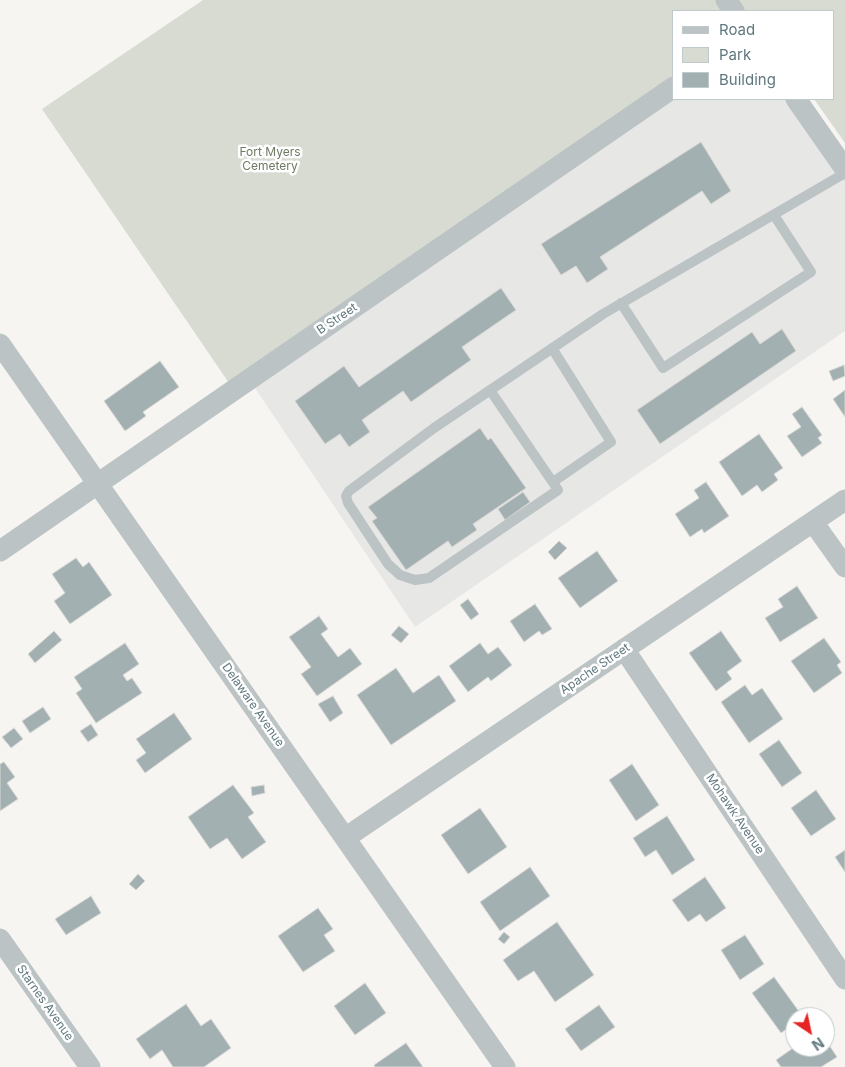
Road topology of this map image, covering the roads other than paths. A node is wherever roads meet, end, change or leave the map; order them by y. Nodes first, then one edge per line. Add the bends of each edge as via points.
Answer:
1 (672, 89) edge
2 (797, 100) edge
3 (845, 170) edge
4 (845, 173) edge
5 (774, 215) junction
6 (621, 303) junction
7 (0, 344) edge
8 (552, 348) junction
9 (490, 390) junction
10 (553, 482) junction
11 (97, 484) junction
12 (845, 500) edge
13 (813, 522) junction
14 (0, 551) edge
15 (845, 567) edge
16 (624, 649) junction
17 (345, 838) junction
18 (0, 939) edge
19 (845, 979) edge
20 (90, 1067) edge
21 (505, 1067) edge

1 - 11 street, B Street
2 - 3 street
4 - 5 lane
5 - 6 lane
5 - 6 lane via 811,272 663,368
6 - 8 lane
7 - 11 street, Delaware Avenue
8 - 9 lane
8 - 10 lane via 612,442
9 - 10 lane
9 - 10 lane via 346,496 388,564 400,575 415,580 429,578 558,490
11 - 14 street, B Street
11 - 17 street, Delaware Avenue
12 - 13 street, Apache Street
13 - 15 street
13 - 16 street, Apache Street
16 - 17 street, Apache Street
16 - 19 street, Mohawk Avenue
17 - 21 street, Delaware Avenue
18 - 20 street, Starnes Avenue

